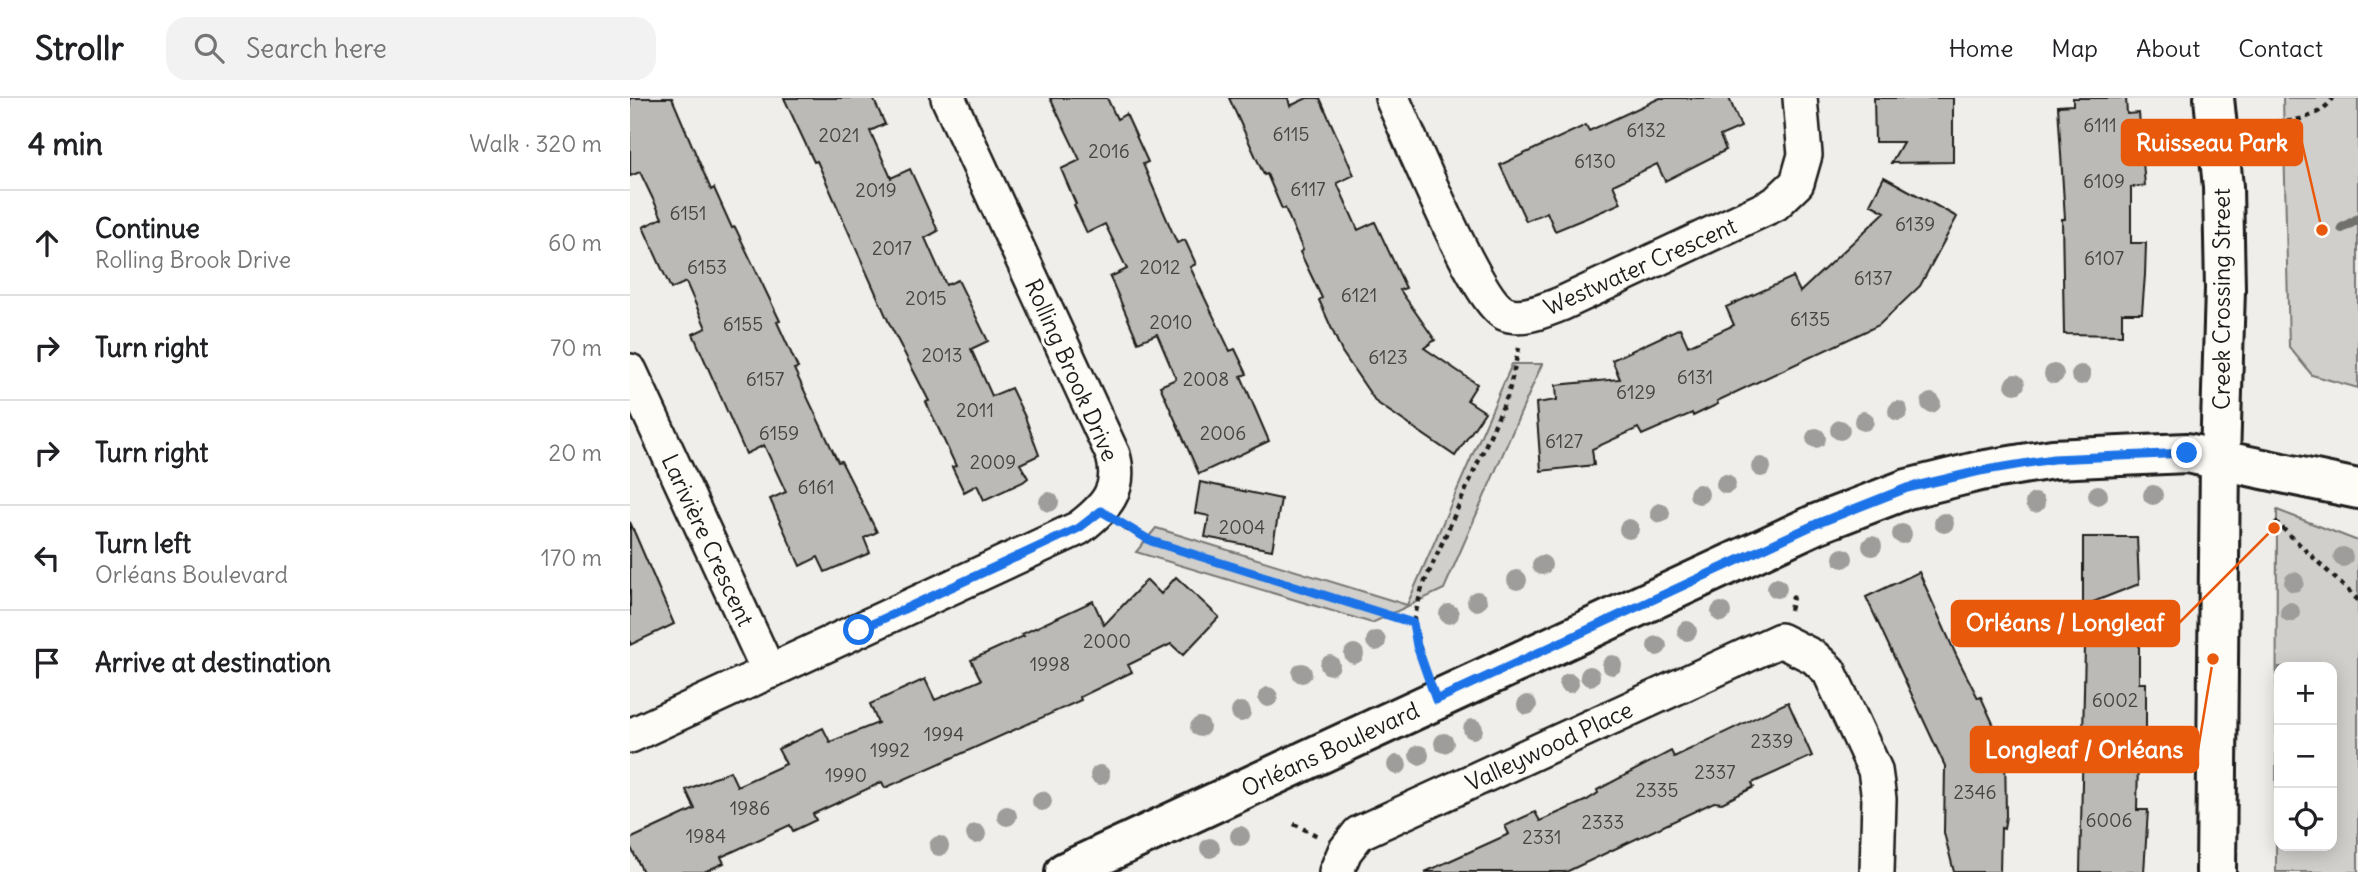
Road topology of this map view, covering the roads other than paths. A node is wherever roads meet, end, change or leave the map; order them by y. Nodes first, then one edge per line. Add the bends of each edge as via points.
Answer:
1 (948, 98) edge
2 (1392, 98) edge
3 (1800, 98) edge
4 (2214, 98) edge
5 (630, 370) edge
6 (2220, 459) junction
7 (2358, 489) edge
8 (769, 672) junction
9 (630, 736) edge
10 (1065, 872) edge
11 (1336, 872) edge
12 (1877, 872) edge
13 (2216, 872) edge

1 - 8 street, Rolling Brook Drive via 1113,455 1116,484 1101,511 1079,528
2 - 3 street, Westwater Crescent via 1480,288 1505,313 1524,316 1775,204 1797,183 1805,155
4 - 6 main road, Creek Crossing Street via 2223,187 2225,289
5 - 8 street, Larivière Crescent
6 - 7 main road, Orléans Boulevard
6 - 10 main road, Orléans Boulevard via 2187,453 2053,459 1907,488 1816,524
6 - 13 main road, Creek Crossing Street
8 - 9 street, Rolling Brook Drive
11 - 12 street, Valleywood Place via 1359,833 1780,640 1814,657 1829,671 1875,770

